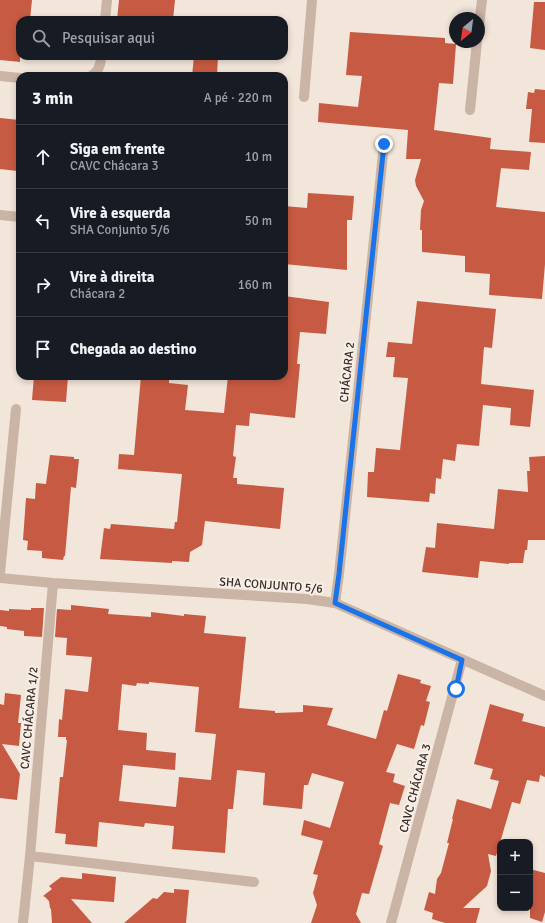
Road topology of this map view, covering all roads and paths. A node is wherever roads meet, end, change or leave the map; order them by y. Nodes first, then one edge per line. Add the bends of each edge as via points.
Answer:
1 (107, 0) edge
2 (312, 0) edge
3 (482, 0) edge
4 (481, 12) edge
5 (105, 16) edge
6 (476, 48) edge
7 (100, 60) edge
8 (96, 72) edge
9 (0, 76) edge
10 (16, 78) edge
11 (304, 97) dead end
12 (470, 110) dead end
13 (384, 144) dead end
14 (0, 215) edge
15 (16, 217) edge
16 (16, 409) dead end
17 (0, 573) edge
18 (0, 578) edge
19 (53, 583) junction
20 (335, 603) junction
21 (462, 660) junction
22 (545, 696) edge
23 (30, 856) junction
24 (254, 882) dead end
25 (23, 923) edge
26 (391, 923) edge

1 - 5 street
2 - 11 street
3 - 4 street
6 - 12 street
7 - 8 street
9 - 10 street
13 - 20 street, CHÁCARA 2
14 - 15 street
16 - 17 street
18 - 19 street, SHA CONJUNTO 5/6
19 - 20 street, SHA CONJUNTO 5/6
19 - 23 street, CAVC CHÁCARA 1/2
20 - 21 street, SHA CONJUNTO 5/6
21 - 22 street, SHA CONJUNTO 5/6
21 - 26 street, CAVC CHÁCARA 3
23 - 24 street
23 - 25 street, CAVC CHÁCARA 1/2

